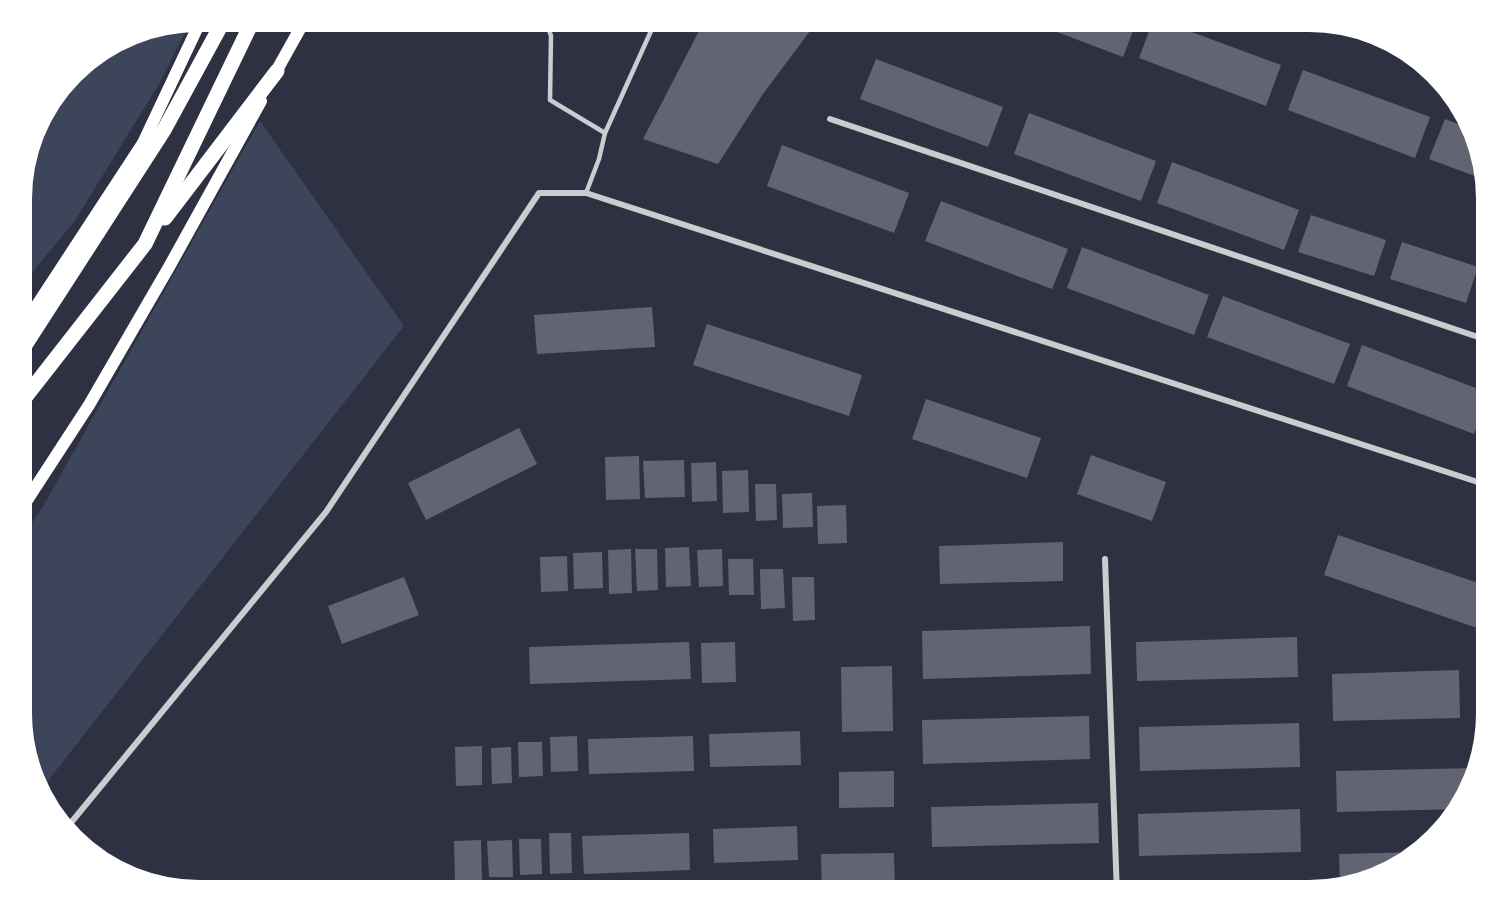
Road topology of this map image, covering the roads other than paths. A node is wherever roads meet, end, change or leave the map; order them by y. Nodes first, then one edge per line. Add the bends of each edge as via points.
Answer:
1 (197, 29) edge
2 (219, 29) edge
3 (249, 29) edge
4 (300, 29) edge
5 (549, 29) edge
6 (653, 29) edge
7 (277, 71) junction
8 (830, 119) dead end
9 (605, 133) junction
10 (143, 143) junction
11 (136, 174) junction
12 (586, 193) junction
13 (145, 244) junction
14 (28, 319) edge
15 (1479, 337) edge
16 (28, 341) edge
17 (28, 394) edge
18 (1479, 482) edge
19 (28, 499) edge
20 (1105, 560) dead end
21 (70, 824) edge
22 (1117, 884) edge

1 - 10 main road
2 - 11 highway
3 - 13 highway
4 - 7 main road
5 - 9 lane via 550,100
6 - 9 lane
7 - 13 highway
7 - 19 main road via 89,405
8 - 15 street
9 - 12 lane
10 - 11 highway
10 - 14 main road
11 - 16 highway
12 - 18 street
12 - 21 street via 538,193 326,512
13 - 17 highway
20 - 22 street

